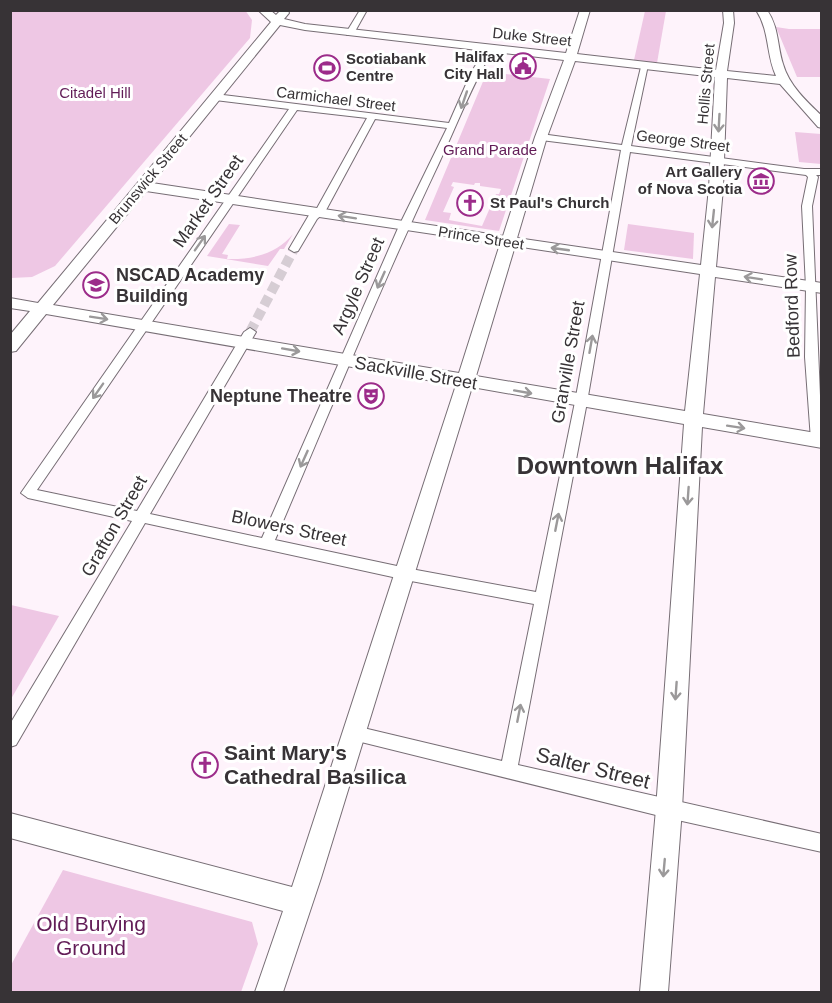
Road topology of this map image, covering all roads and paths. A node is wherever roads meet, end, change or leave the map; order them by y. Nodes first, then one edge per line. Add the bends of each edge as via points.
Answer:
1 (263, 10) edge
2 (286, 10) edge
3 (364, 10) edge
4 (585, 10) edge
5 (728, 10) edge
6 (761, 10) edge
7 (278, 21) junction
8 (350, 33) junction
9 (490, 48) junction
10 (571, 57) junction
11 (645, 67) junction
12 (721, 74) junction
13 (784, 81) junction
14 (216, 98) junction
15 (294, 107) junction
16 (372, 117) junction
17 (822, 124) edge
18 (452, 126) junction
19 (542, 137) junction
20 (626, 148) junction
21 (717, 160) junction
22 (809, 172) junction
23 (822, 172) edge
24 (141, 186) junction
25 (230, 199) junction
26 (320, 212) junction
27 (405, 226) junction
28 (509, 242) junction
29 (294, 249) tunnel mouth
30 (607, 255) junction
31 (707, 271) junction
32 (816, 287) edge
33 (10, 303) edge
34 (41, 309) junction
35 (143, 326) junction
36 (247, 337) junction
37 (10, 347) edge
38 (345, 360) junction
39 (466, 382) junction
40 (581, 402) junction
41 (693, 420) junction
42 (819, 441) edge
43 (28, 493) joint
44 (142, 517) junction
45 (267, 543) junction
46 (406, 573) junction
47 (542, 599) junction
48 (355, 735) junction
49 (10, 740) edge
50 (508, 771) junction
51 (669, 809) junction
52 (10, 825) edge
53 (822, 843) edge
54 (299, 902) junction
55 (269, 993) edge
56 (654, 993) edge

1 - 7 street
2 - 7 street, Brunswick Street
3 - 8 street
4 - 10 street
5 - 12 street, Hollis Street
6 - 13 street via 769,21
7 - 8 street, Duke Street
7 - 14 street, Brunswick Street
8 - 9 street, Duke Street
9 - 10 street, Duke Street
9 -> 18 street, Argyle Street
10 - 11 street, Duke Street
10 - 19 street
11 - 12 street, Duke Street
11 - 20 street, Granville Street
12 - 13 street, Duke Street
12 -> 21 street, Hollis Street
13 - 17 street
14 - 15 street, Carmichael Street
14 - 24 street, Brunswick Street
15 - 16 street, Carmichael Street
15 - 25 street, Market Street
16 - 18 street, Carmichael Street
16 - 26 street
18 - 27 street, Argyle Street
19 - 20 street, George Street
19 - 28 street
20 - 21 street, George Street
20 - 30 street, Granville Street
21 - 22 street, George Street
21 -> 31 street, Hollis Street
22 - 23 street, George Street
22 - 32 street, Bedford Row via 813,177 807,206
24 - 25 street, Prince Street
24 - 34 street, Brunswick Street
25 - 26 street, Prince Street
35 -> 25 street, Market Street
27 -> 26 street, Prince Street
26 - 29 street
27 - 28 street, Prince Street
27 -> 38 street, Argyle Street
30 -> 28 street, Prince Street
28 - 39 street
30 - 31 street, Prince Street
40 -> 30 street, Granville Street
32 -> 31 street, Prince Street
31 - 41 street, Hollis Street
32 - 42 street, Bedford Row via 811,357
33 - 34 street, Sackville Street
34 -> 35 street, Sackville Street
34 - 37 street, Brunswick Street
35 - 36 street, Sackville Street
35 -> 43 street, Market Street
36 -> 38 street, Sackville Street
36 - 44 street, Grafton Street
38 - 39 street, Sackville Street
38 -> 45 street, Argyle Street via 344,370
39 -> 40 street, Sackville Street
39 - 46 street
40 - 41 street, Sackville Street
47 -> 40 street, Granville Street
41 -> 42 street, Sackville Street
41 -> 51 street, Hollis Street
43 - 44 street, Blowers Street
44 - 45 street, Blowers Street
44 - 49 street, Grafton Street
45 - 46 street, Blowers Street
46 - 47 street, Blowers Street
46 - 48 street
50 -> 47 street, Granville Street
48 - 50 street, Salter Street
48 - 54 street
50 - 51 street, Salter Street
51 - 53 street, Salter Street
51 -> 56 street, Hollis Street
52 - 54 street
54 - 55 street

